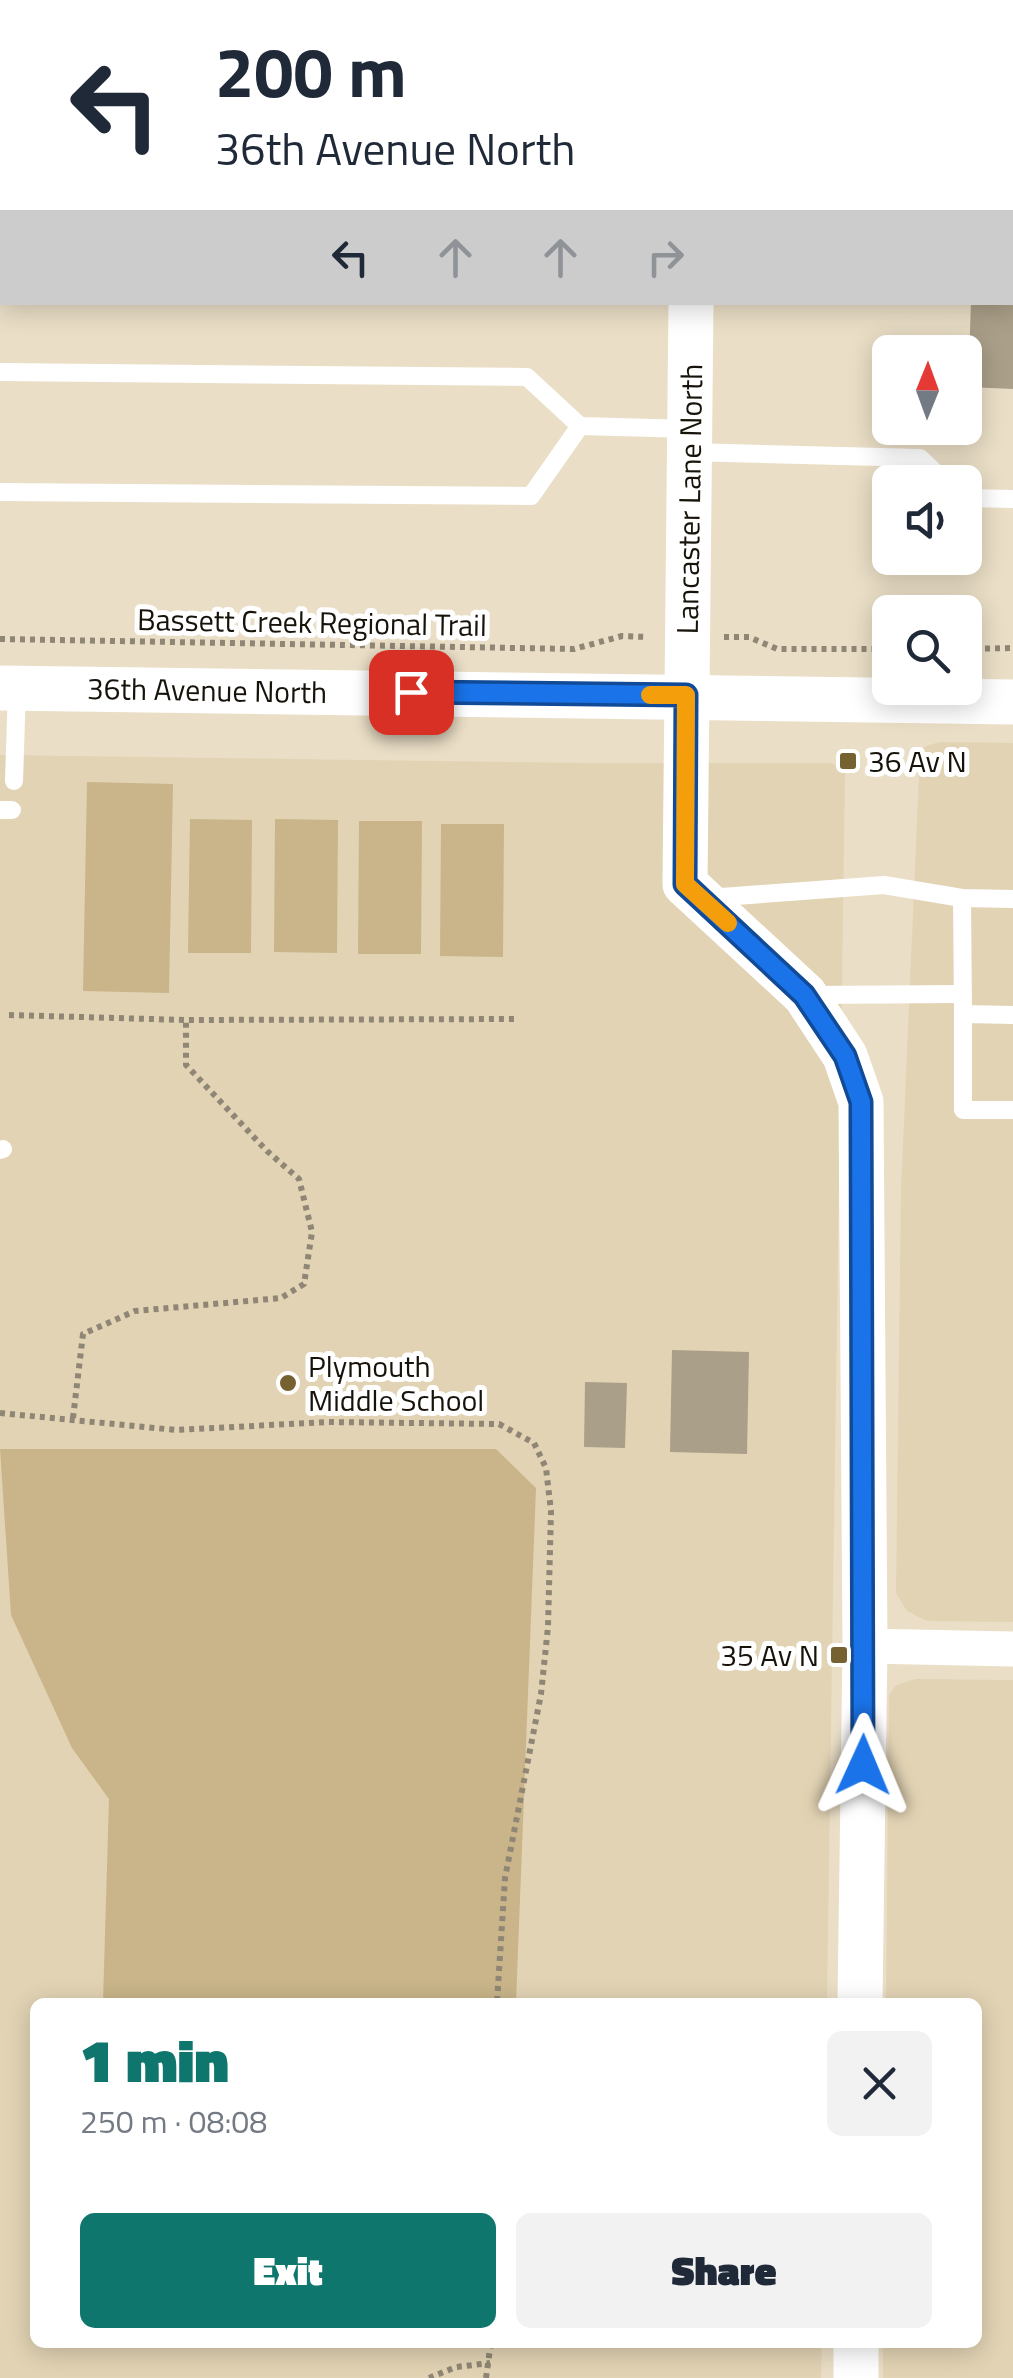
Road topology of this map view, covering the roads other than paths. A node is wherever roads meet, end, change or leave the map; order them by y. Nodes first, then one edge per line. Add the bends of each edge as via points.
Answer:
1 (692, 305) edge
2 (0, 372) edge
3 (580, 426) junction
4 (689, 441) junction
5 (927, 465) edge
6 (0, 492) edge
7 (982, 498) edge
8 (1013, 499) edge
9 (8, 688) edge
10 (686, 695) junction
11 (1013, 702) edge
12 (14, 781) dead end
13 (702, 898) junction
14 (962, 898) junction
15 (1013, 899) edge
16 (963, 994) junction
17 (804, 995) junction
18 (963, 1014) junction
19 (1013, 1015) edge
20 (1013, 1110) edge
21 (865, 1646) junction
22 (1013, 1649) edge
23 (860, 1998) edge
24 (856, 2348) edge
25 (856, 2378) edge

1 - 4 street, Lancaster Lane North
2 - 3 lane via 527,377
3 - 4 lane
3 - 6 lane via 531,496
4 - 5 lane via 920,458
4 - 10 street, Lancaster Lane North
7 - 8 lane
9 - 10 street, 36th Avenue North
9 - 12 lane
10 - 11 street, 36th Avenue North
10 - 13 street, Lancaster Lane North via 685,884
13 - 14 lane via 884,884
13 - 17 street
14 - 15 lane
14 - 16 lane via 972,959
16 - 17 lane
16 - 18 lane
17 - 21 street via 845,1056 861,1102
18 - 19 lane
18 - 20 lane via 963,1110
21 - 22 street
21 - 23 street
24 - 25 street

